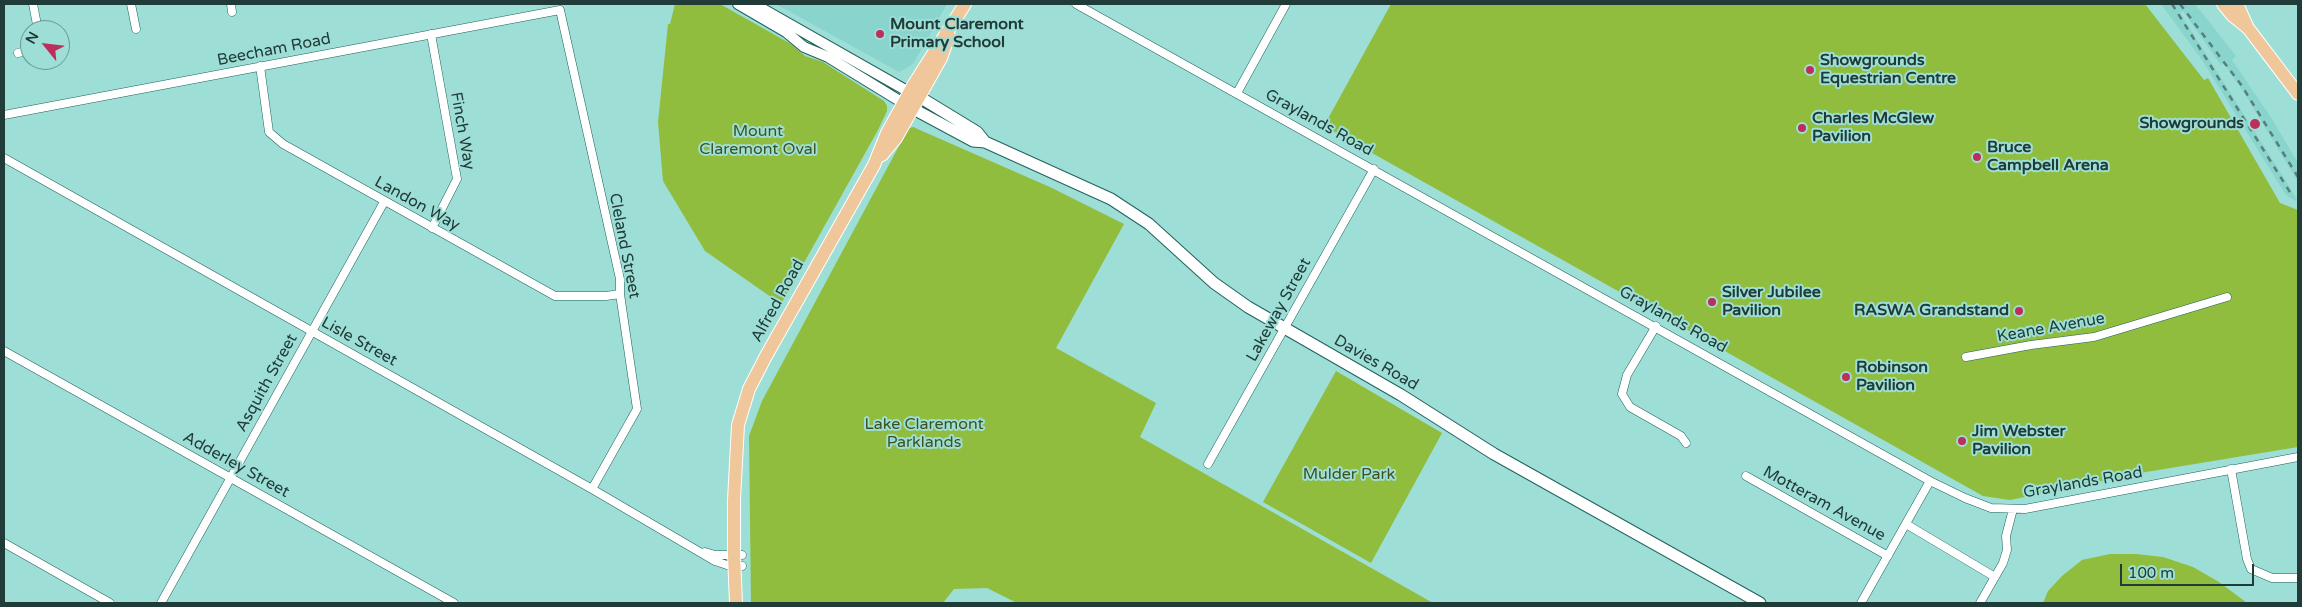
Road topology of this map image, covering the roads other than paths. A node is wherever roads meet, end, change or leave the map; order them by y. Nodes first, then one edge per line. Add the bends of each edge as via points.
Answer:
1 (33, 4) edge
2 (131, 4) edge
3 (738, 4) edge
4 (754, 4) edge
5 (965, 4) edge
6 (1078, 4) edge
7 (1286, 4) edge
8 (2223, 4) edge
9 (2237, 4) edge
10 (548, 12) joint
11 (36, 20) edge
12 (2248, 28) junction
13 (136, 29) dead end
14 (431, 34) junction
15 (260, 66) junction
16 (1237, 93) junction
17 (2298, 94) edge
18 (911, 100) junction
19 (4, 115) edge
20 (4, 158) edge
21 (1374, 169) junction
22 (384, 202) junction
23 (432, 228) junction
24 (620, 294) junction
25 (2227, 297) dead end
26 (1656, 326) junction
27 (1284, 328) junction
28 (311, 331) junction
29 (4, 351) edge
30 (1966, 357) dead end
31 (1686, 443) dead end
32 (2296, 456) edge
33 (1208, 464) dead end
34 (2231, 469) junction
35 (1746, 476) dead end
36 (231, 478) junction
37 (1930, 481) junction
38 (592, 489) junction
39 (2013, 509) junction
40 (1906, 524) junction
41 (4, 542) edge
42 (701, 551) junction
43 (1888, 556) junction
44 (738, 560) junction
45 (1995, 577) junction
46 (2298, 578) edge
47 (110, 603) edge
48 (161, 603) edge
49 (454, 603) edge
50 (736, 603) edge
51 (744, 603) edge
52 (1760, 603) edge
53 (1861, 603) edge
54 (1980, 603) edge

1 - 11 street
2 - 13 street
3 - 18 street via 786,32 804,47
4 - 18 street
5 - 18 main road, Alfred Road via 941,58
6 - 16 street, Graylands Road
7 - 16 street
8 - 12 main road
9 - 12 main road
10 - 14 street, Beecham Road
10 - 24 street, Cleland Street via 560,10 620,279
12 - 17 main road
14 - 15 street, Beecham Road
14 - 23 street, Finch Way via 457,179
15 - 19 street, Beecham Road
15 - 22 street, Landon Way via 270,132 283,144
16 - 21 street, Graylands Road
18 - 27 main road, Davies Road via 977,132 985,142 1111,199 1149,224 1222,289
18 - 44 main road, Alfred Road via 887,133 874,165 749,390 738,425
20 - 28 street, Lisle Street
21 - 26 street, Graylands Road
21 - 27 street, Lakeway Street
22 - 23 street, Landon Way
22 - 28 street, Asquith Street
23 - 24 street, Landon Way via 555,296
24 - 38 street, Cleland Street via 636,409
25 - 30 street, Keane Avenue via 2094,337
26 - 31 street via 1627,375 1622,394 1630,406 1681,436
26 - 37 street, Graylands Road
27 - 33 street, Lakeway Street
27 - 52 main road, Davies Road via 1401,395 1494,454
28 - 36 street, Asquith Street
28 - 38 street, Lisle Street
29 - 36 street, Adderley Street
32 - 34 street, Graylands Road
34 - 39 street, Graylands Road
34 - 46 street via 2251,569 2272,578
35 - 43 street, Motteram Avenue
36 - 48 street, Asquith Street
36 - 49 street, Adderley Street
37 - 39 street, Graylands Road via 1991,508
37 - 40 street
38 - 42 street, Lisle Street
39 - 45 street via 2006,536 2007,550
40 - 43 street
40 - 45 street
41 - 47 street
42 - 44 street, Lisle Street
42 - 44 street, Lisle Street via 715,561
43 - 53 street
44 - 50 main road, Alfred Road
44 - 51 main road, Alfred Road
45 - 54 street

